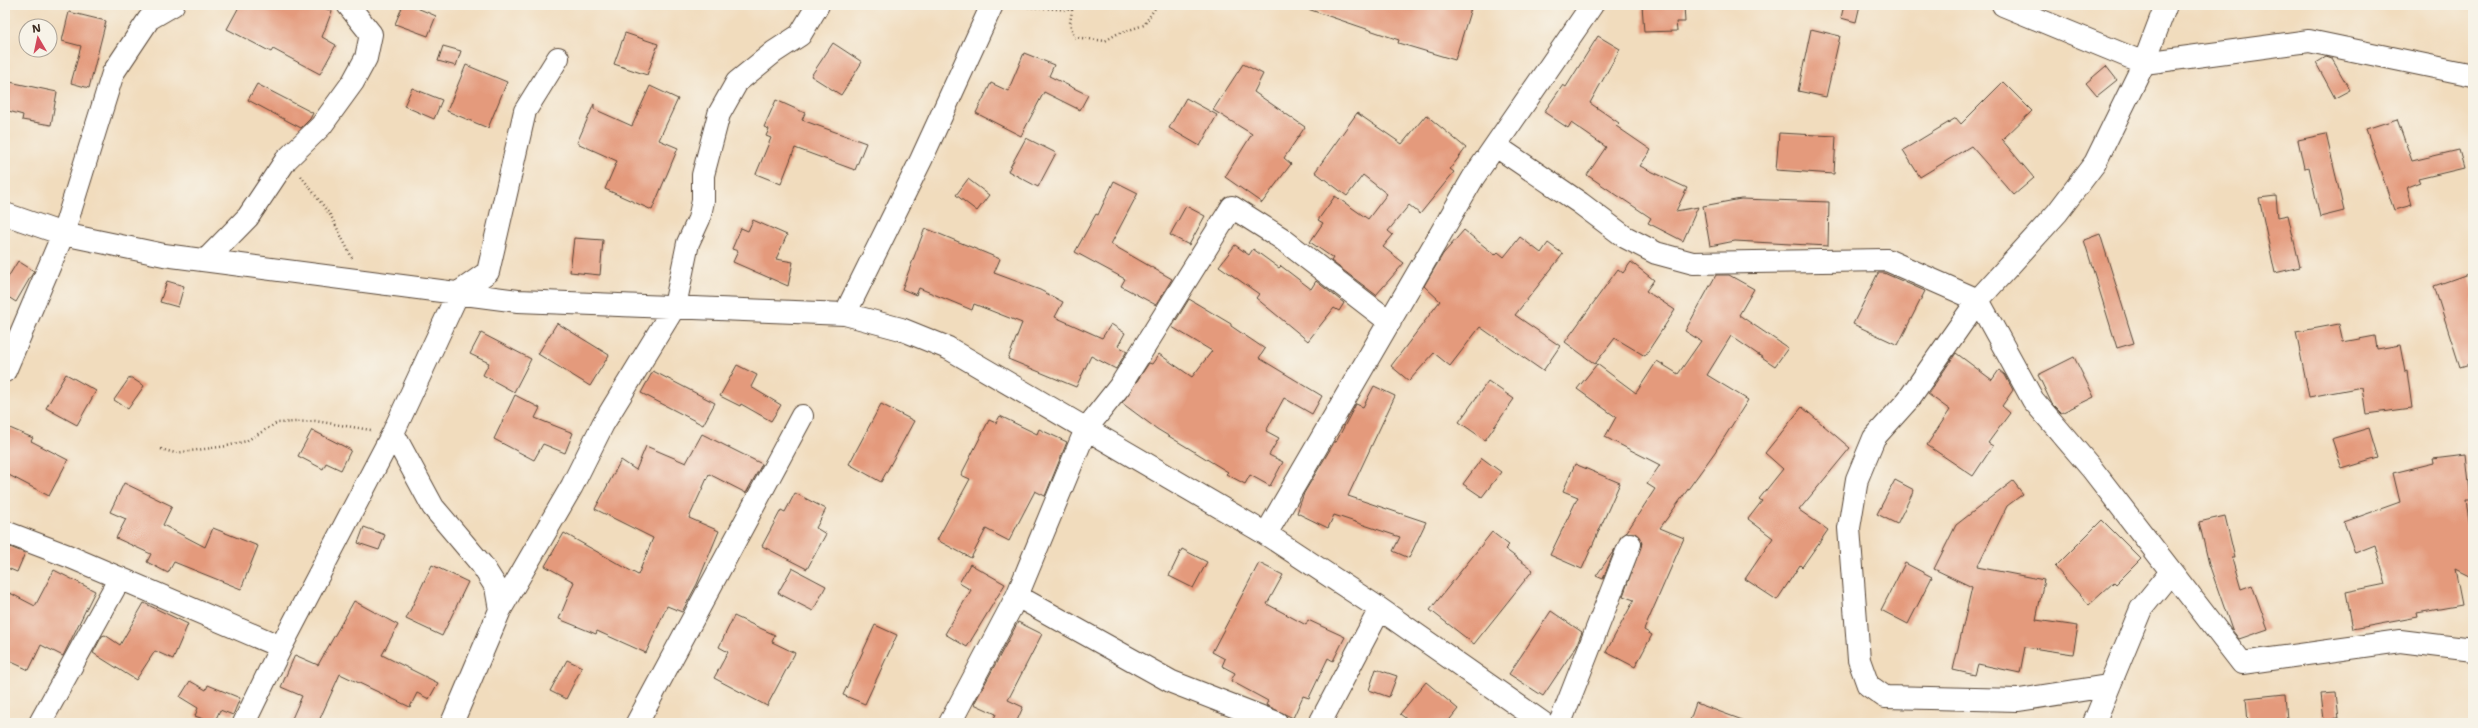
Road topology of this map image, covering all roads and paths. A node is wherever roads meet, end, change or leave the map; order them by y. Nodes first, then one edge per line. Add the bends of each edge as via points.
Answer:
1 (173, 5) edge
2 (348, 5) edge
3 (818, 5) edge
4 (992, 5) edge
5 (1157, 5) edge
6 (1592, 5) edge
7 (2003, 5) edge
8 (2166, 5) edge
9 (558, 58) dead end
10 (2144, 64) junction
11 (2473, 75) edge
12 (1496, 146) junction
13 (286, 160) junction
14 (5, 214) edge
15 (63, 234) junction
16 (206, 260) junction
17 (364, 281) junction
18 (458, 293) junction
19 (1978, 300) junction
20 (675, 306) junction
21 (845, 314) junction
22 (1390, 322) junction
23 (5, 371) edge
24 (802, 416) dead end
25 (1086, 428) junction
26 (393, 433) junction
27 (161, 450) dead end
28 (5, 532) edge
29 (1266, 534) junction
30 (1630, 544) dead end
31 (2171, 572) junction
32 (120, 578) junction
33 (1017, 596) junction
34 (1380, 609) junction
35 (500, 610) junction
36 (281, 647) junction
37 (2473, 650) edge
38 (2108, 686) junction
39 (40, 723) edge
40 (244, 723) edge
41 (452, 723) edge
42 (637, 723) edge
43 (950, 723) edge
44 (1277, 723) edge
45 (1320, 723) edge
46 (1543, 723) edge
47 (1560, 723) edge
48 (2094, 723) edge

1 - 15 street via 150,20 113,73
2 - 13 street via 371,34 366,58 353,82 321,126
3 - 20 street via 800,35 737,82 719,114 703,175 703,201 699,219 688,243
4 - 5 path via 1072,10 1070,23 1074,36 1105,41 1116,34 1144,25
4 - 21 street via 921,160
6 - 12 street
7 - 10 street
8 - 10 street
9 - 18 street via 524,111 488,272
10 - 11 street via 2309,41
10 - 19 street via 2095,163 2057,213
12 - 19 street via 1625,237 1656,252 1693,263 1887,260
12 - 22 street via 1473,178
13 - 16 street via 248,217
13 - 17 path via 331,216
14 - 15 street
15 - 16 street via 164,255
15 - 23 street
16 - 17 street
17 - 18 street
18 - 20 street via 518,301
18 - 26 street
19 - 31 street via 2033,400 2092,469
19 - 38 street via 1908,400 1874,438 1857,479 1849,528 1859,660 1868,685 1885,697 2019,700
20 - 21 street
20 - 35 street via 603,424 572,486
21 - 25 street via 901,328 948,348
22 - 25 street via 1281,238 1232,207 1120,386
22 - 29 street
24 - 42 street
25 - 29 street
25 - 33 street
26 - 27 path via 315,421 277,423 246,441 226,446 175,453
26 - 35 street via 433,507 482,565 496,587
26 - 36 street
28 - 32 street
29 - 34 street
30 - 47 street
31 - 37 street via 2242,663 2400,641
31 - 38 street via 2141,610
32 - 36 street
32 - 39 street
33 - 43 street
33 - 44 street via 1172,682
34 - 45 street
34 - 46 street
35 - 41 street
36 - 40 street
38 - 48 street

